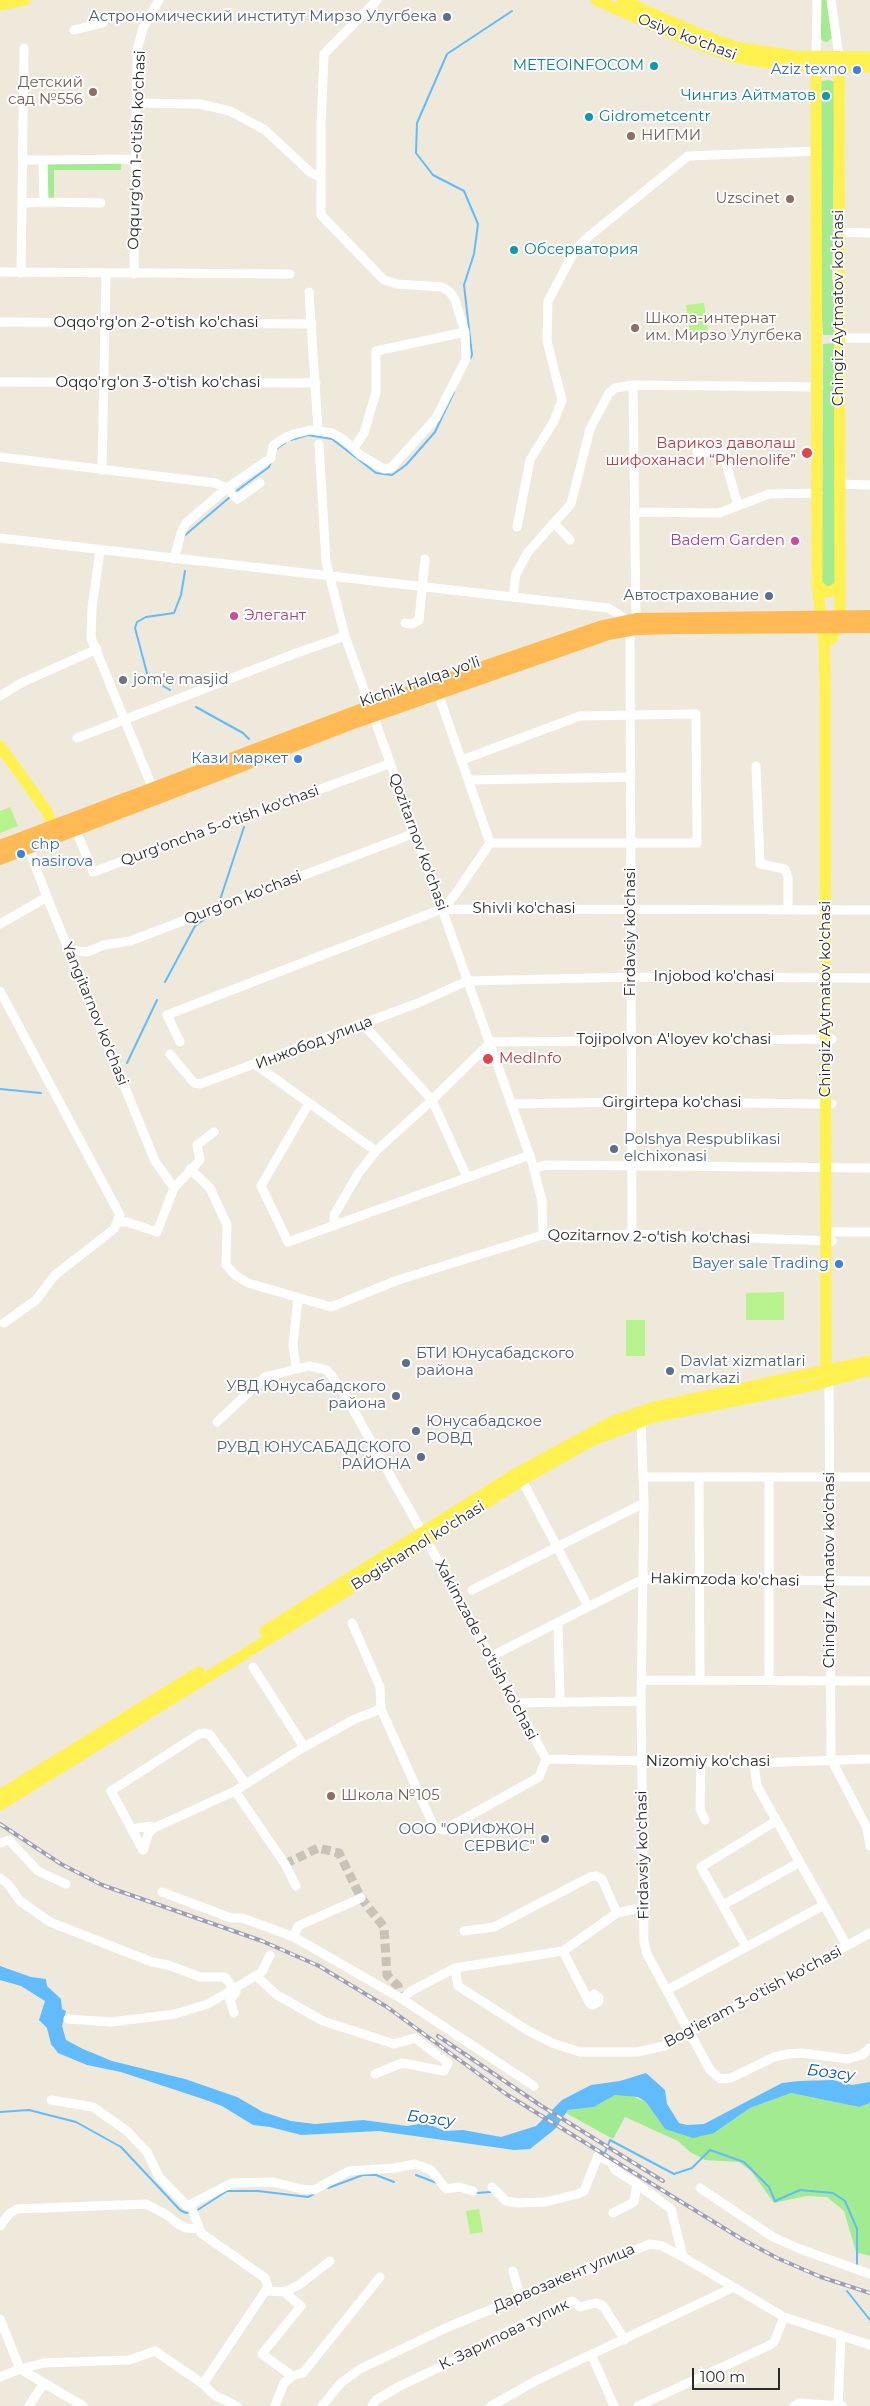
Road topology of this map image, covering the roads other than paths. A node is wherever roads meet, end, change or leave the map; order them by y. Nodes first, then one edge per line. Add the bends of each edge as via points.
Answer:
1 (25, 0) edge
2 (158, 0) edge
3 (377, 0) edge
4 (596, 0) edge
5 (622, 0) edge
6 (817, 0) edge
7 (831, 0) edge
8 (0, 5) edge
9 (103, 23) dead end
10 (74, 30) dead end
11 (24, 48) dead end
12 (870, 57) edge
13 (816, 62) junction
14 (839, 62) junction
15 (870, 67) edge
16 (136, 103) junction
17 (817, 151) junction
18 (134, 159) junction
19 (23, 160) junction
20 (43, 160) junction
21 (321, 177) junction
22 (44, 202) junction
23 (22, 203) junction
24 (101, 203) dead end
25 (839, 232) junction
26 (870, 233) edge
27 (0, 272) edge
28 (21, 273) junction
29 (106, 274) junction
30 (134, 274) junction
31 (290, 274) dead end
32 (310, 292) dead end
33 (0, 322) edge
34 (107, 323) junction
35 (312, 324) junction
36 (464, 332) junction
37 (818, 338) junction
38 (839, 338) junction
39 (870, 338) edge
40 (0, 382) edge
41 (104, 382) junction
42 (316, 383) junction
43 (633, 385) junction
44 (818, 387) junction
45 (318, 430) junction
46 (319, 444) dead end
47 (354, 448) junction
48 (697, 452) dead end
49 (0, 457) edge
50 (102, 470) junction
51 (260, 483) dead end
52 (840, 484) junction
53 (870, 484) edge
54 (231, 492) junction
55 (818, 493) junction
56 (738, 506) junction
57 (634, 512) junction
58 (554, 523) junction
59 (517, 527) dead end
60 (0, 538) edge
61 (570, 540) dead end
62 (100, 550) junction
63 (174, 558) junction
64 (425, 559) dead end
65 (328, 575) junction
66 (817, 584) junction
67 (422, 586) junction
68 (840, 586) junction
69 (513, 596) junction
70 (870, 616) edge
71 (405, 623) dead end
72 (631, 623) junction
73 (829, 623) junction
74 (870, 627) edge
75 (345, 636) junction
76 (97, 649) junction
77 (438, 693) junction
78 (0, 696) edge
79 (371, 711) junction
80 (630, 715) junction
81 (126, 720) junction
82 (77, 738) dead end
83 (0, 746) edge
84 (462, 760) junction
85 (390, 764) junction
86 (756, 766) dead end
87 (631, 777) junction
88 (470, 780) junction
89 (153, 788) junction
90 (76, 830) junction
91 (56, 832) junction
92 (415, 833) junction
93 (32, 841) junction
94 (631, 842) junction
95 (490, 843) junction
96 (0, 846) edge
97 (0, 859) edge
98 (47, 897) junction
99 (631, 909) junction
100 (442, 910) junction
101 (788, 910) junction
102 (829, 910) junction
103 (870, 910) edge
104 (0, 924) edge
105 (69, 950) junction
106 (632, 977) junction
107 (829, 978) junction
108 (870, 978) edge
109 (467, 981) junction
110 (0, 991) edge
111 (364, 1024) junction
112 (829, 1039) junction
113 (632, 1040) junction
114 (180, 1042) dead end
115 (491, 1042) junction
116 (170, 1054) dead end
117 (256, 1065) junction
118 (432, 1100) junction
119 (632, 1102) junction
120 (309, 1103) junction
121 (512, 1104) junction
122 (829, 1104) junction
123 (214, 1132) dead end
124 (376, 1152) junction
125 (530, 1155) junction
126 (632, 1166) junction
127 (829, 1168) junction
128 (870, 1168) edge
129 (190, 1169) junction
130 (534, 1169) junction
131 (467, 1177) junction
132 (174, 1188) junction
133 (117, 1222) junction
134 (334, 1225) junction
135 (870, 1232) edge
136 (632, 1234) junction
137 (543, 1235) junction
138 (829, 1236) junction
139 (298, 1298) junction
140 (4, 1323) dead end
141 (870, 1361) edge
142 (296, 1367) junction
143 (870, 1370) edge
144 (829, 1374) junction
145 (641, 1421) junction
146 (217, 1422) dead end
147 (769, 1476) junction
148 (643, 1477) junction
149 (699, 1477) junction
150 (829, 1477) junction
151 (870, 1477) edge
152 (522, 1480) junction
153 (644, 1503) junction
154 (425, 1536) junction
155 (557, 1547) junction
156 (643, 1579) junction
157 (699, 1579) junction
158 (769, 1580) junction
159 (830, 1581) junction
160 (870, 1581) edge
161 (472, 1590) dead end
162 (588, 1606) junction
163 (558, 1622) junction
164 (352, 1623) dead end
165 (274, 1631) junction
166 (490, 1658) junction
167 (253, 1667) dead end
168 (642, 1680) junction
169 (700, 1680) junction
170 (770, 1680) junction
171 (830, 1680) junction
172 (870, 1680) edge
173 (560, 1701) junction
174 (642, 1702) junction
175 (514, 1703) junction
176 (381, 1709) junction
177 (304, 1747) junction
178 (870, 1758) edge
179 (546, 1759) junction
180 (831, 1759) junction
181 (642, 1762) junction
182 (700, 1762) junction
183 (754, 1763) junction
184 (246, 1784) junction
185 (235, 1791) junction
186 (0, 1795) edge
187 (0, 1805) edge
188 (705, 1820) dead end
189 (776, 1821) junction
190 (154, 1828) junction
191 (869, 1828) edge
192 (132, 1829) junction
193 (0, 1843) edge
194 (870, 1846) edge
195 (800, 1862) junction
196 (0, 1878) edge
197 (66, 1884) dead end
198 (296, 1886) dead end
199 (162, 1892) dead end
200 (361, 1898) dead end
201 (723, 1905) junction
202 (824, 1905) junction
203 (644, 1907) junction
204 (618, 1913) junction
205 (464, 1930) dead end
206 (870, 1933) edge
207 (294, 1937) junction
208 (847, 1946) junction
209 (746, 1947) junction
210 (563, 1951) junction
211 (270, 1955) dead end
212 (455, 1968) junction
213 (256, 1976) junction
214 (234, 1988) junction
215 (667, 1990) junction
216 (588, 1998) dead end
217 (402, 1999) junction
218 (234, 2013) dead end
219 (68, 2019) dead end
220 (689, 2032) junction
221 (870, 2048) edge
222 (375, 2074) dead end
223 (534, 2086) dead end
224 (51, 2100) dead end
225 (637, 2184) junction
226 (492, 2187) dead end
227 (700, 2188) dead end
228 (473, 2191) dead end
229 (191, 2206) junction
230 (613, 2213) dead end
231 (0, 2226) edge
232 (199, 2229) junction
233 (683, 2257) junction
234 (330, 2261) dead end
235 (512, 2271) dead end
236 (870, 2274) edge
237 (380, 2277) dead end
238 (732, 2288) junction
239 (268, 2291) junction
240 (284, 2292) junction
241 (520, 2297) junction
242 (784, 2317) junction
243 (0, 2319) edge
244 (841, 2335) junction
245 (625, 2340) junction
246 (870, 2345) edge
247 (592, 2356) junction
248 (20, 2369) junction
249 (292, 2376) junction
250 (0, 2377) edge
251 (44, 2382) junction
252 (203, 2384) junction
253 (29, 2406) edge
254 (83, 2406) edge
255 (237, 2406) edge
256 (275, 2406) edge
257 (322, 2406) edge
258 (372, 2406) edge
259 (491, 2406) edge
260 (614, 2406) edge
261 (638, 2406) edge
262 (794, 2406) edge
263 (838, 2406) edge
264 (842, 2406) edge

1 - 8 main road
2 - 16 street, Oqqurg'on 1-o'tish ko'chasi via 137,51
3 - 21 street via 324,54
4 - 13 main road, Osiyo ko'chasi via 726,55 761,62
5 - 13 main road, Osiyo ko'chasi via 696,34 730,45
6 - 13 street, Chingiz Aytmatov ko'chasi
7 - 14 street, Chingiz Aytmatov ko'chasi
9 - 10 street
11 - 19 street
12 - 14 main road, Osiyo ko'chasi
13 - 14 main road, Osiyo ko'chasi
13 - 17 main road, Chingiz Aytmatov ko'chasi
14 - 15 main road, Osiyo ko'chasi
14 - 25 main road, Chingiz Aytmatov ko'chasi
16 - 18 street, Oqqurg'on 1-o'tish ko'chasi
16 - 21 street via 200,104 230,111 265,130 311,173
17 - 37 main road, Chingiz Aytmatov ko'chasi
17 - 59 street via 688,156 575,250 548,301 547,341 562,400 554,421 530,460
18 - 20 street
18 - 30 street, Oqqurg'on 1-o'tish ko'chasi
19 - 20 street
19 - 23 street
20 - 22 street
21 - 36 street via 321,215 326,221 388,282 446,289 455,300
22 - 23 street
22 - 24 street
23 - 28 street
25 - 26 street
25 - 38 main road, Chingiz Aytmatov ko'chasi
27 - 28 street
28 - 29 street
29 - 30 street
29 - 34 street
30 - 31 street
32 - 35 street
33 - 34 street, Oqqo'rg'on 2-o'tish ko'chasi
34 - 35 street, Oqqo'rg'on 2-o'tish ko'chasi
34 - 41 street
35 - 42 street
36 - 47 street via 376,351 376,392 364,433
36 - 47 street via 466,359 436,418 398,462 384,469
37 - 38 main road
37 - 44 main road, Chingiz Aytmatov ko'chasi
38 - 39 street
38 - 52 main road, Chingiz Aytmatov ko'chasi
40 - 41 street, Oqqo'rg'on 3-o'tish ko'chasi
41 - 42 street, Oqqo'rg'on 3-o'tish ko'chasi
41 - 50 street
42 - 45 street
43 - 44 street
43 - 57 street, Firdavsiy ko'chasi
43 - 58 street via 615,388 609,393 589,433 573,500
44 - 55 main road, Chingiz Aytmatov ko'chasi
45 - 47 street via 338,436
45 - 54 street via 304,430 284,438 273,446 271,458
46 - 65 street, Qozitarnov ko'chasi
48 - 56 street via 723,452
49 - 50 street
50 - 54 street via 215,483
51 - 54 street via 238,498
52 - 53 street
52 - 68 main road, Chingiz Aytmatov ko'chasi
54 - 63 street via 186,523
55 - 56 street via 770,494
55 - 66 main road, Chingiz Aytmatov ko'chasi
56 - 57 street via 719,513
57 - 72 street, Firdavsiy ko'chasi
58 - 61 street
58 - 69 street via 528,552 516,574
60 - 62 street
62 - 63 street
62 - 76 street via 91,618 91,638
63 - 65 street
64 - 67 street
65 - 67 street
65 - 75 street, Qozitarnov ko'chasi
66 - 68 main road via 829,592
66 - 73 main road, Chingiz Aytmatov ko'chasi
67 - 69 street
67 - 71 street via 419,620
68 - 73 main road, Chingiz Aytmatov ko'chasi
69 - 72 street via 608,608
70 - 73 highway, Kichik Halqa yo'li
72 - 73 highway, Kichik Halqa yo'li
72 - 77 highway, Kichik Halqa yo'li
72 - 79 highway, Kichik Halqa yo'li via 603,626
72 - 80 street, Firdavsiy ko'chasi
73 - 74 highway, Kichik Halqa yo'li
73 - 102 main road, Chingiz Aytmatov ko'chasi
73 - 102 main road, Chingiz Aytmatov ko'chasi via 824,678
75 - 79 street, Qozitarnov ko'chasi
75 - 81 street
76 - 78 street via 21,682
76 - 81 street
77 - 79 highway, Kichik Halqa yo'li
77 - 84 street
79 - 85 street, Qozitarnov ko'chasi
79 - 89 highway, Kichik Halqa yo'li
79 - 90 highway, Kichik Halqa yo'li
80 - 84 street via 575,717
80 - 87 street, Firdavsiy ko'chasi
80 - 94 street via 696,715 697,842
81 - 82 street
81 - 89 street
83 - 91 main road via 46,810
84 - 88 street
85 - 90 street, Qurg'oncha 5-o'tish ko'chasi via 93,872
85 - 92 street, Qozitarnov ko'chasi
86 - 101 street via 760,864 785,869
87 - 88 street
87 - 94 street, Firdavsiy ko'chasi
88 - 95 street
89 - 91 highway, Kichik Halqa yo'li
90 - 91 highway, Kichik Halqa yo'li
91 - 93 highway, Kichik Halqa yo'li
92 - 100 street, Qozitarnov ko'chasi
92 - 105 street, Qurg'on ko'chasi via 130,941 104,945 87,952
93 - 96 highway, Kichik Halqa yo'li
93 - 97 highway, Kichik Halqa yo'li
93 - 98 street, Yangitarnov ko'chasi via 32,857
94 - 95 street
94 - 99 street, Firdavsiy ko'chasi
95 - 100 street
98 - 104 street
98 - 105 street, Yangitarnov ko'chasi
99 - 100 street, Shivli ko'chasi
99 - 101 street, Shivli ko'chasi
99 - 106 street, Firdavsiy ko'chasi
100 - 109 street, Qozitarnov ko'chasi
100 - 114 street, Shivli ko'chasi via 167,1015
101 - 102 street, Shivli ko'chasi
102 - 103 street, Shivli ko'chasi
102 - 107 main road, Chingiz Aytmatov ko'chasi
105 - 132 street, Yangitarnov ko'chasi via 155,1161
106 - 107 street, Injobod ko'chasi
106 - 109 street, Injobod ko'chasi
106 - 113 street, Firdavsiy ko'chasi
107 - 108 street, Injobod ko'chasi
107 - 112 main road, Chingiz Aytmatov ko'chasi
109 - 111 street, Инжобод улица
109 - 115 street, Qozitarnov ko'chasi
110 - 133 street via 119,1213
111 - 117 street, Инжобод улица
111 - 118 street
112 - 113 street, Tojipolvon A'loyev ko'chasi
112 - 122 main road, Chingiz Aytmatov ko'chasi
113 - 115 street, Tojipolvon A'loyev ko'chasi
113 - 119 street, Firdavsiy ko'chasi
115 - 118 street
115 - 121 street, Qozitarnov ko'chasi
116 - 117 street, Инжобод улица via 194,1083 200,1084
117 - 120 street
118 - 124 street
118 - 131 street
119 - 121 street, Girgirtepa ko'chasi
119 - 122 street, Girgirtepa ko'chasi
119 - 126 street, Firdavsiy ko'chasi
120 - 124 street
120 - 134 street via 262,1186 288,1242
121 - 125 street, Qozitarnov ko'chasi
122 - 127 main road, Chingiz Aytmatov ko'chasi
123 - 129 street via 197,1145 200,1160
124 - 134 street via 358,1174 334,1215
125 - 130 street, Qozitarnov ko'chasi
125 - 131 street
126 - 127 street
126 - 130 street via 545,1165
126 - 136 street, Firdavsiy ko'chasi
127 - 128 street
127 - 138 main road, Chingiz Aytmatov ko'chasi
129 - 132 street
129 - 139 street via 212,1190 228,1225 226,1265 241,1281
130 - 137 street, Qozitarnov ko'chasi via 542,1201
131 - 134 street
132 - 133 street via 155,1232 136,1224
133 - 140 street via 114,1229 54,1275 36,1300
135 - 138 street, Qozitarnov 2-o'tish ko'chasi
136 - 137 street, Qozitarnov 2-o'tish ko'chasi
136 - 138 street, Qozitarnov 2-o'tish ko'chasi
137 - 139 street, Qozitarnov 2-o'tish ko'chasi via 398,1280 331,1307
138 - 144 main road, Chingiz Aytmatov ko'chasi
139 - 142 street via 293,1345
141 - 144 main road, Bogishamol ko'chasi
142 - 146 street via 265,1377
142 - 154 street via 327,1370 341,1388
143 - 144 main road, Bogishamol ko'chasi
144 - 145 main road, Bogishamol ko'chasi
144 - 150 street, Chingiz Aytmatov ko'chasi
144 - 154 main road, Bogishamol ko'chasi via 655,1407 617,1419 517,1473
145 - 148 street, Firdavsiy ko'chasi
145 - 152 main road, Bogishamol ko'chasi via 590,1441
147 - 149 street
147 - 150 street
147 - 158 street
148 - 149 street
148 - 153 street, Firdavsiy ko'chasi
149 - 157 street
150 - 151 street
150 - 159 street, Chingiz Aytmatov ko'chasi
152 - 154 main road, Bogishamol ko'chasi
152 - 155 street
153 - 155 street
153 - 156 street, Firdavsiy ko'chasi
154 - 165 main road, Bogishamol ko'chasi
154 - 166 street, Xakimzade 1-o'tish ko'chasi
155 - 161 street
155 - 162 street
156 - 157 street, Hakimzoda ko'chasi
156 - 162 street, Hakimzoda ko'chasi
156 - 168 street, Firdavsiy ko'chasi
157 - 158 street, Hakimzoda ko'chasi
157 - 169 street
158 - 159 street, Hakimzoda ko'chasi
158 - 170 street
159 - 160 street, Hakimzoda ko'chasi
159 - 171 street, Chingiz Aytmatov ko'chasi
162 - 163 street, Hakimzoda ko'chasi
163 - 166 street, Hakimzoda ko'chasi
163 - 173 street
164 - 176 street via 380,1687
165 - 186 main road, Bogishamol ko'chasi
165 - 187 main road, Bogishamol ko'chasi
166 - 175 street, Xakimzade 1-o'tish ko'chasi
167 - 177 street
168 - 169 street
168 - 174 street, Firdavsiy ko'chasi
169 - 170 street
170 - 171 street
171 - 172 street
171 - 180 street, Chingiz Aytmatov ko'chasi
173 - 174 street
173 - 175 street
174 - 181 street, Firdavsiy ko'chasi
175 - 179 street, Xakimzade 1-o'tish ko'chasi
176 - 177 street via 355,1719
176 - 179 street via 434,1828 444,1830 539,1778
177 - 184 street
178 - 180 street, Nizomiy ko'chasi
179 - 181 street, Nizomiy ko'chasi
180 - 183 street, Nizomiy ko'chasi
180 - 191 street
181 - 182 street, Nizomiy ko'chasi
181 - 203 street, Firdavsiy ko'chasi
182 - 183 street, Nizomiy ko'chasi
182 - 188 street via 700,1809
183 - 189 street via 757,1786
184 - 185 street
184 - 192 street via 210,1735 199,1734 111,1792
185 - 190 street
185 - 198 street via 285,1864
189 - 195 street
189 - 201 street via 702,1864 703,1872
190 - 192 street
190 - 192 street via 149,1832 143,1850
191 - 194 street
193 - 197 street via 9,1840 41,1873
195 - 201 street
195 - 202 street
196 - 214 street via 20,1902 50,1922 152,1962 200,1977 225,1977
199 - 207 street
200 - 207 street via 300,1925
201 - 209 street
202 - 208 street
202 - 209 street
203 - 204 street
203 - 215 street, Firdavsiy ko'chasi via 647,1954
204 - 205 street via 602,1879 590,1876 494,1927
204 - 210 street
206 - 208 street, Bog'ieram 3-o'tish ko'chasi
207 - 217 street
208 - 220 street, Bog'ieram 3-o'tish ko'chasi
209 - 215 street
210 - 212 street
210 - 216 street
211 - 213 street via 262,1972
212 - 217 street
212 - 220 street, Bog'ieram 3-o'tish ko'chasi via 458,1986 527,2030 580,2052 636,2052 664,2046
213 - 214 street
213 - 222 street via 277,1995 323,2021 394,2044 415,2038 448,2063 444,2071 402,2063
214 - 218 street via 236,1992 230,2000
214 - 219 street via 208,2004 175,2014 111,2022
215 - 220 street, Firdavsiy ko'chasi
217 - 223 street
220 - 221 street, Firdavsiy ko'chasi via 710,2070 724,2080 774,2057 801,2053 848,2060
224 - 229 street via 93,2108 127,2131 148,2152 159,2177 184,2204
225 - 226 street via 602,2157 584,2191 578,2194 545,2202 518,2202 506,2201
225 - 230 street via 634,2202
225 - 233 street via 670,2209
227 - 236 street via 773,2237
228 - 229 street via 460,2187 446,2189 436,2175 420,2165 349,2172 314,2190 272,2182 232,2183
229 - 232 street
231 - 232 street via 8,2214 17,2209 146,2204 186,2228
232 - 239 street via 265,2278
233 - 238 street, Дарвозакент улица
233 - 241 street, Дарвозакент улица via 660,2245 647,2244
234 - 240 street via 299,2285
235 - 241 street
237 - 249 street via 303,2373
238 - 242 street, Дарвозакент улица
238 - 245 street
239 - 240 street
239 - 252 street
240 - 249 street via 301,2306 262,2356
241 - 257 street, Дарвозакент улица via 360,2369 341,2383
242 - 244 street, Дарвозакент улица
242 - 261 street via 770,2345
243 - 248 street
244 - 246 street, Дарвозакент улица
244 - 263 street
245 - 247 street
245 - 258 street, К. Зарипова тупик via 603,2306 596,2303 580,2307 572,2301 400,2386 376,2400
247 - 259 street via 537,2380
247 - 260 street
248 - 250 street
248 - 251 street
248 - 252 street via 64,2361 130,2360 155,2351
249 - 256 street via 284,2383
251 - 253 street
251 - 254 street
252 - 255 street via 214,2395
262 - 263 street via 799,2403
263 - 264 street

